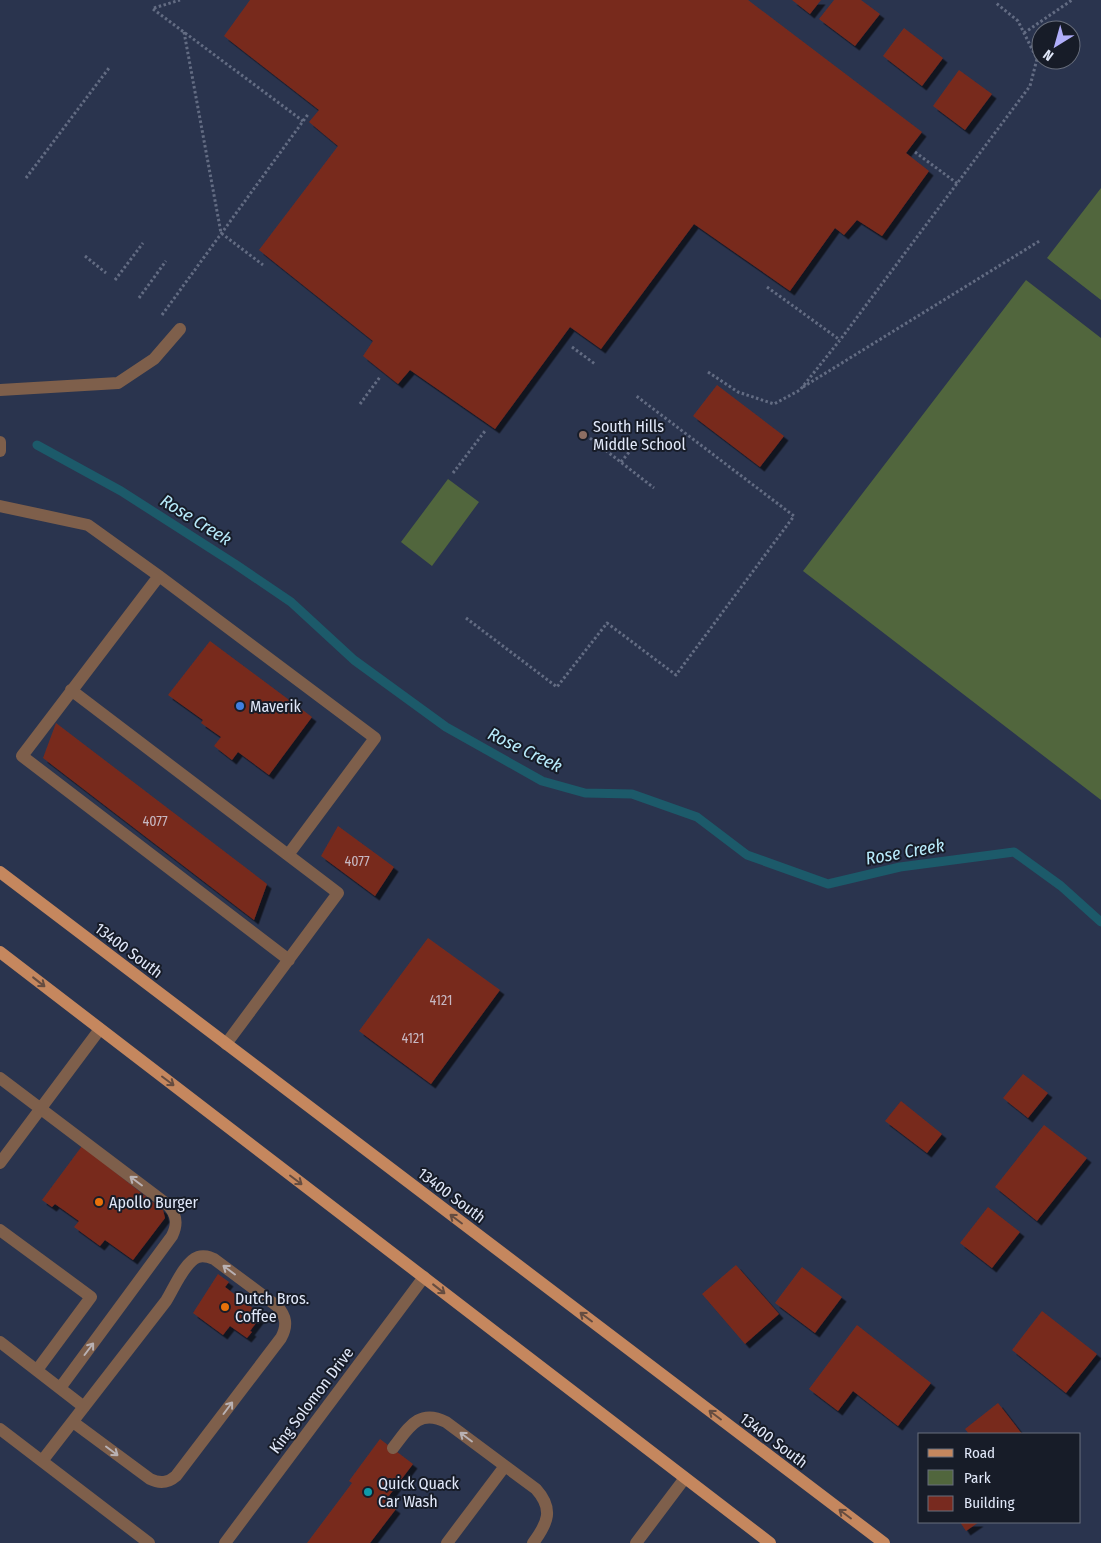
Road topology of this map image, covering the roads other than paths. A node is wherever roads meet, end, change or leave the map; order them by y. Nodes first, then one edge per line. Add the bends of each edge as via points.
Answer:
1 (180, 329) dead end
2 (0, 390) edge
3 (0, 442) edge
4 (0, 451) edge
5 (0, 506) edge
6 (159, 576) junction
7 (71, 690) junction
8 (288, 855) junction
9 (0, 872) edge
10 (0, 952) edge
11 (288, 960) junction
12 (100, 1029) junction
13 (226, 1044) junction
14 (0, 1078) edge
15 (41, 1108) junction
16 (0, 1163) edge
17 (0, 1230) edge
18 (424, 1277) junction
19 (0, 1342) edge
20 (37, 1370) junction
21 (60, 1388) junction
22 (84, 1407) junction
23 (73, 1422) junction
24 (0, 1429) edge
25 (393, 1448) dead end
26 (42, 1461) junction
27 (505, 1466) junction
28 (685, 1478) junction
29 (642, 1541) edge
30 (148, 1543) edge
31 (224, 1543) edge
32 (446, 1543) edge
33 (533, 1543) edge
34 (770, 1543) edge
35 (884, 1543) edge

1 - 2 street via 154,359 118,383
3 - 4 street
5 - 6 street via 88,525
6 - 7 street
6 - 8 street via 375,738
7 - 8 street
7 - 11 street via 22,756
8 - 11 street via 338,893
9 - 13 main road, 13400 South
10 -> 12 main road
11 - 13 street
12 - 15 street
12 -> 18 main road
35 -> 13 main road, 13400 South
14 - 15 street
15 - 16 street
21 -> 15 street via 172,1236 176,1220 168,1205
17 - 20 street via 91,1297
18 -> 28 main road
18 - 31 street, King Solomon Drive
19 - 20 street
20 - 21 street
21 - 22 street
22 - 23 street
23 -> 22 street via 150,1479 164,1483 171,1480 286,1330 283,1312 214,1259 197,1257
23 - 26 street
24 - 26 street
27 -> 25 street via 437,1417 427,1416 418,1420
26 - 30 street
27 - 32 street
27 - 33 street via 536,1489 548,1509 547,1520
28 - 29 street
28 - 34 main road

